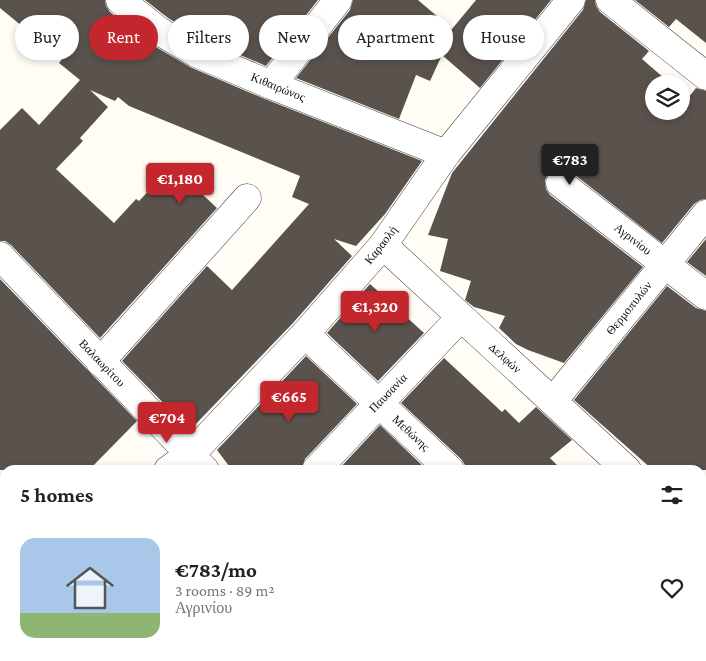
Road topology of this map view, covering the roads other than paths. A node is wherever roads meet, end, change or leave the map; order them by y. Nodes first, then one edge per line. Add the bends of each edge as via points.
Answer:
1 (120, 0) edge
2 (338, 0) edge
3 (571, 0) edge
4 (610, 0) edge
5 (706, 76) edge
6 (271, 85) junction
7 (446, 154) junction
8 (560, 183) dead end
9 (246, 198) dead end
10 (706, 214) edge
11 (383, 246) junction
12 (0, 256) edge
13 (665, 264) junction
14 (706, 296) edge
15 (460, 318) junction
16 (305, 334) junction
17 (100, 362) junction
18 (552, 401) junction
19 (378, 402) junction
20 (198, 462) edge
21 (321, 465) edge
22 (445, 465) edge
23 (622, 465) edge

1 - 6 street, Κιθαιρώνος via 159,31 196,53
2 - 6 street
3 - 7 street, Καραολή
4 - 5 street
6 - 7 street, Κιθαιρώνος
7 - 11 street, Καραολή
8 - 13 street, Αγρινίου
9 - 17 street
10 - 13 street, Θερμοπυλών
11 - 15 street, Δελφών
11 - 16 street, Καραολή
12 - 17 street, Βαλαωρίτου
13 - 14 street, Αγρινίου
13 - 18 street, Θερμοπυλών
15 - 18 street, Δελφών
15 - 19 street, Παυσανία
16 - 19 street, Μεθώνης
16 - 20 street, Καραολή
17 - 20 street, Βαλαωρίτου
18 - 23 street, Δελφών
19 - 21 street, Παυσανία
19 - 22 street, Μεθώνης

